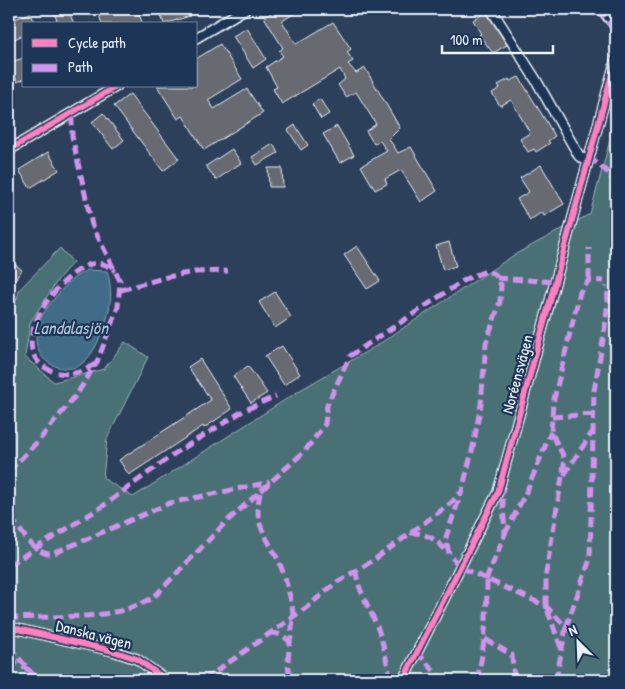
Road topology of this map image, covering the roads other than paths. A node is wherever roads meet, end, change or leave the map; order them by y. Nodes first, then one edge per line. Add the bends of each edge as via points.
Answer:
1 (245, 9) edge
2 (491, 9) edge
3 (604, 9) edge
4 (616, 24) edge
5 (198, 37) edge
6 (616, 59) edge
7 (114, 88) edge
8 (9, 150) edge
9 (587, 161) junction
10 (9, 627) edge
11 (166, 680) edge
12 (403, 680) edge

1 - 5 street
2 - 9 street via 579,156
3 - 4 street
6 - 9 street, Noréensvägen
7 - 8 street
9 - 12 street, Noréensvägen via 498,492
10 - 11 street, Danska vägen via 137,659

